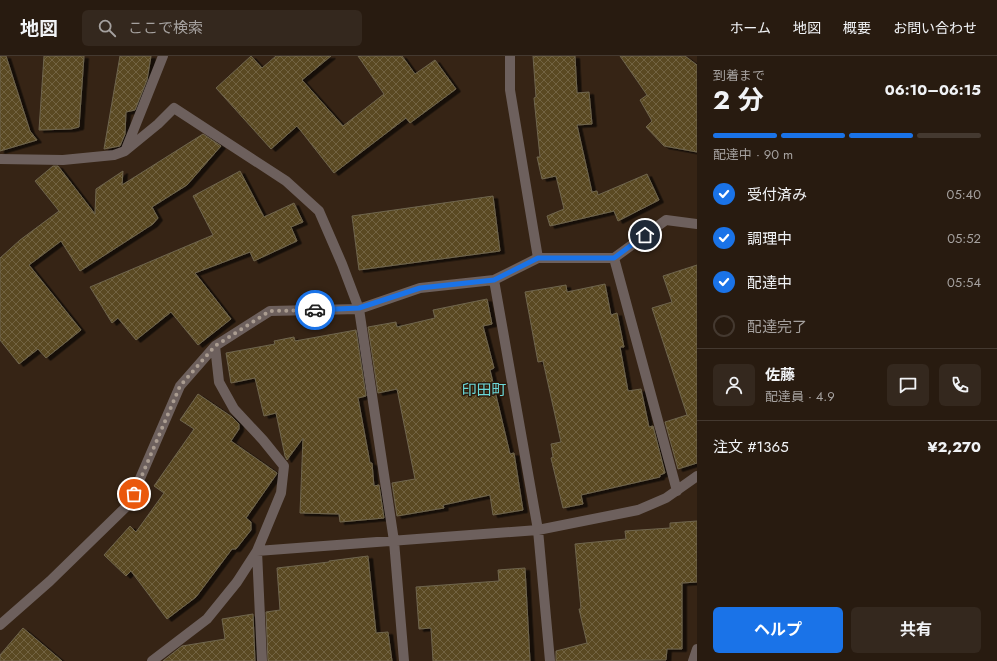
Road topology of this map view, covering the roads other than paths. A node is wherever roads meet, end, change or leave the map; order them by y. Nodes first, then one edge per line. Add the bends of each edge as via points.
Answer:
1 (163, 56) edge
2 (510, 56) edge
3 (125, 151) junction
4 (0, 160) edge
5 (697, 224) edge
6 (538, 258) junction
7 (614, 258) junction
8 (494, 280) junction
9 (359, 308) junction
10 (215, 346) junction
11 (697, 476) edge
12 (677, 491) junction
13 (538, 530) junction
14 (394, 541) junction
15 (257, 551) junction
16 (0, 625) edge
17 (152, 661) edge
18 (262, 661) edge
19 (404, 661) edge
20 (550, 661) edge

1 - 3 street
2 - 6 street via 510,90
3 - 4 street via 114,155 62,160
3 - 9 street via 174,108 286,181 319,211
5 - 7 street via 666,220
6 - 7 street
6 - 8 street
7 - 12 street
8 - 9 street via 420,288
8 - 13 street
9 - 10 street via 270,311
9 - 14 street
10 - 15 street via 219,382 234,409 284,466 281,493
10 - 16 street via 180,386 129,504 50,581
11 - 12 street
12 - 13 street via 638,510
13 - 14 street
13 - 20 street
14 - 15 street
14 - 19 street
15 - 17 street via 237,582 207,619
15 - 18 street

